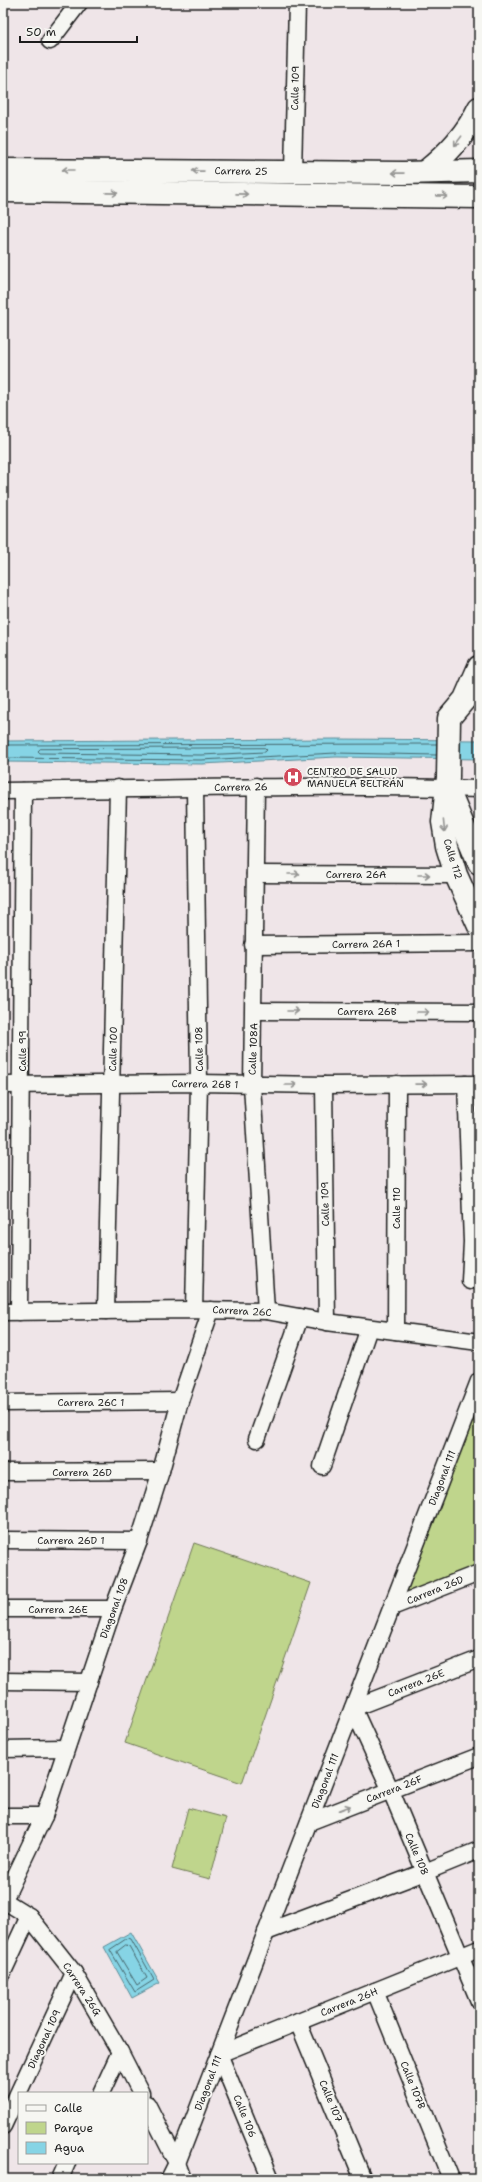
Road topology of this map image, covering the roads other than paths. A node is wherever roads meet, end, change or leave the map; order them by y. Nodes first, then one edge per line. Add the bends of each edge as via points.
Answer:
1 (79, 3) edge
2 (297, 3) edge
3 (50, 40) dead end
4 (479, 108) edge
5 (3, 170) edge
6 (479, 171) edge
7 (293, 172) junction
8 (425, 172) junction
9 (3, 192) edge
10 (479, 197) edge
11 (479, 667) edge
12 (447, 782) junction
13 (256, 786) junction
14 (118, 788) junction
15 (195, 788) junction
16 (479, 789) edge
17 (3, 791) edge
18 (23, 791) junction
19 (479, 863) edge
20 (255, 874) junction
21 (456, 875) junction
22 (479, 926) edge
23 (479, 943) edge
24 (253, 945) junction
25 (254, 1011) junction
26 (479, 1012) edge
27 (199, 1083) junction
28 (112, 1084) junction
29 (397, 1084) junction
30 (472, 1084) edge
31 (3, 1085) edge
32 (22, 1085) junction
33 (252, 1085) junction
34 (324, 1085) junction
35 (475, 1243) edge
36 (470, 1281) dead end
37 (194, 1310) junction
38 (211, 1310) junction
39 (106, 1311) junction
40 (266, 1311) junction
41 (11, 1312) edge
42 (300, 1316) junction
43 (327, 1322) junction
44 (369, 1328) junction
45 (396, 1331) junction
46 (479, 1342) edge
47 (479, 1381) edge
48 (180, 1401) junction
49 (3, 1403) edge
50 (257, 1438) dead end
51 (322, 1466) dead end
52 (162, 1471) junction
53 (3, 1472) edge
54 (3, 1540) edge
55 (139, 1541) junction
56 (479, 1573) edge
57 (392, 1607) junction
58 (3, 1609) edge
59 (113, 1609) junction
60 (479, 1659) edge
61 (3, 1681) edge
62 (89, 1682) junction
63 (353, 1708) junction
64 (3, 1748) edge
65 (65, 1748) junction
66 (479, 1756) edge
67 (391, 1791) junction
68 (3, 1816) edge
69 (44, 1816) junction
70 (309, 1822) junction
71 (479, 1850) edge
72 (425, 1872) junction
73 (3, 1900) edge
74 (29, 1916) junction
75 (266, 1932) junction
76 (479, 1949) edge
77 (460, 1957) junction
78 (3, 1972) edge
79 (74, 1973) junction
80 (375, 1991) junction
81 (479, 2001) edge
82 (298, 2022) junction
83 (120, 2052) junction
84 (219, 2054) junction
85 (19, 2092) edge
86 (101, 2092) edge
87 (140, 2092) edge
88 (18, 2094) edge
89 (148, 2106) edge
90 (3, 2126) edge
91 (177, 2163) junction
92 (67, 2164) edge
93 (60, 2179) edge
94 (169, 2179) edge
95 (182, 2179) edge
96 (271, 2179) edge
97 (364, 2179) edge
98 (451, 2179) edge

1 - 3 street
2 - 7 street, Calle 109
4 -> 8 main road via 455,146
7 -> 5 main road, Carrera 25
6 - 8 main road, Carrera 25
8 -> 7 main road, Carrera 25
9 -> 10 main road
11 - 12 main road, Calle 112 via 465,699 450,718
12 - 13 street, Carrera 26
12 - 16 street, Carrera 26
12 - 19 main road, Calle 112
12 -> 21 main road, Calle 112 via 443,822
13 - 15 street, Carrera 26
13 - 20 street, Calle 108A
14 - 15 street, Carrera 26
14 - 18 street, Carrera 26
14 - 28 street, Calle 100
15 - 27 street, Calle 108
17 - 18 street, Carrera 26
18 - 32 street, Calle 99
20 -> 21 street, Carrera 26A
20 - 24 street, Calle 108A
21 - 22 main road, Calle 112
23 - 24 street, Carrera 26A 1
24 - 25 street, Calle 108A
25 -> 26 street, Carrera 26B
25 - 33 street, Calle 108A
27 - 28 street, Carrera 26B 1
27 - 33 street, Carrera 26B 1
27 - 37 street, Calle 108
28 - 32 street, Carrera 26B 1
28 - 39 street, Calle 100
29 -> 30 street, Carrera 26B 1
29 - 34 street, Carrera 26B 1
29 - 45 street, Calle 110
30 - 35 street
31 - 32 street, Carrera 26B 1
32 - 41 street, Calle 99
33 -> 34 street, Carrera 26B 1
33 - 40 street, Calle 108A
34 - 43 street, Calle 109
35 - 36 street
37 - 38 street, Carrera 26C
37 - 39 street, Carrera 26C
38 - 40 street, Carrera 26C
38 - 48 street, Diagonal 108
39 - 41 street, Carrera 26C
40 - 42 street, Carrera 26C
42 - 43 street, Carrera 26C
42 - 50 street
43 - 44 street, Carrera 26C
44 - 45 street, Carrera 26C
44 - 51 street
45 - 46 street, Carrera 26C
47 - 57 street, Diagonal 111
48 - 49 street, Carrera 26C 1
48 - 52 street, Diagonal 108
52 - 53 street, Carrera 26D
52 - 55 street, Diagonal 108
54 - 55 street, Carrera 26D 1
55 - 59 street, Diagonal 108
56 - 57 street, Carrera 26D
57 - 63 street, Diagonal 111
58 - 59 street, Carrera 26E
59 - 62 street, Diagonal 108
60 - 63 street, Carrera 26E
61 - 62 street
62 - 65 street, Diagonal 108
63 - 67 street, Calle 108
63 - 70 street, Diagonal 111
64 - 65 street
65 - 69 street, Diagonal 108
66 - 67 street, Carrera 26F
70 -> 67 street, Carrera 26F
67 - 72 street, Calle 108
68 - 69 street
69 - 73 street, Diagonal 108
70 - 75 street, Diagonal 111
71 - 72 street
72 - 75 street
72 - 77 street, Calle 108
73 - 74 street, Carrera 26G
74 - 78 street
74 - 79 street, Carrera 26G
75 - 84 street, Diagonal 111
76 - 77 street, Carrera 26H
77 - 80 street, Carrera 26H
77 - 81 street, Calle 108
79 - 83 street, Carrera 26G
79 - 85 street, Diagonal 109
80 - 82 street, Carrera 26H
80 - 98 street, Calle 107B
82 - 84 street, Carrera 26H
82 - 97 street, Calle 107
83 - 86 street
83 - 87 street, Carrera 26G
84 - 91 street, Diagonal 111
84 - 96 street, Calle 106
88 - 90 street, Diagonal 109
89 - 91 street
91 - 94 street, Diagonal 111
91 - 95 street
92 - 93 street

